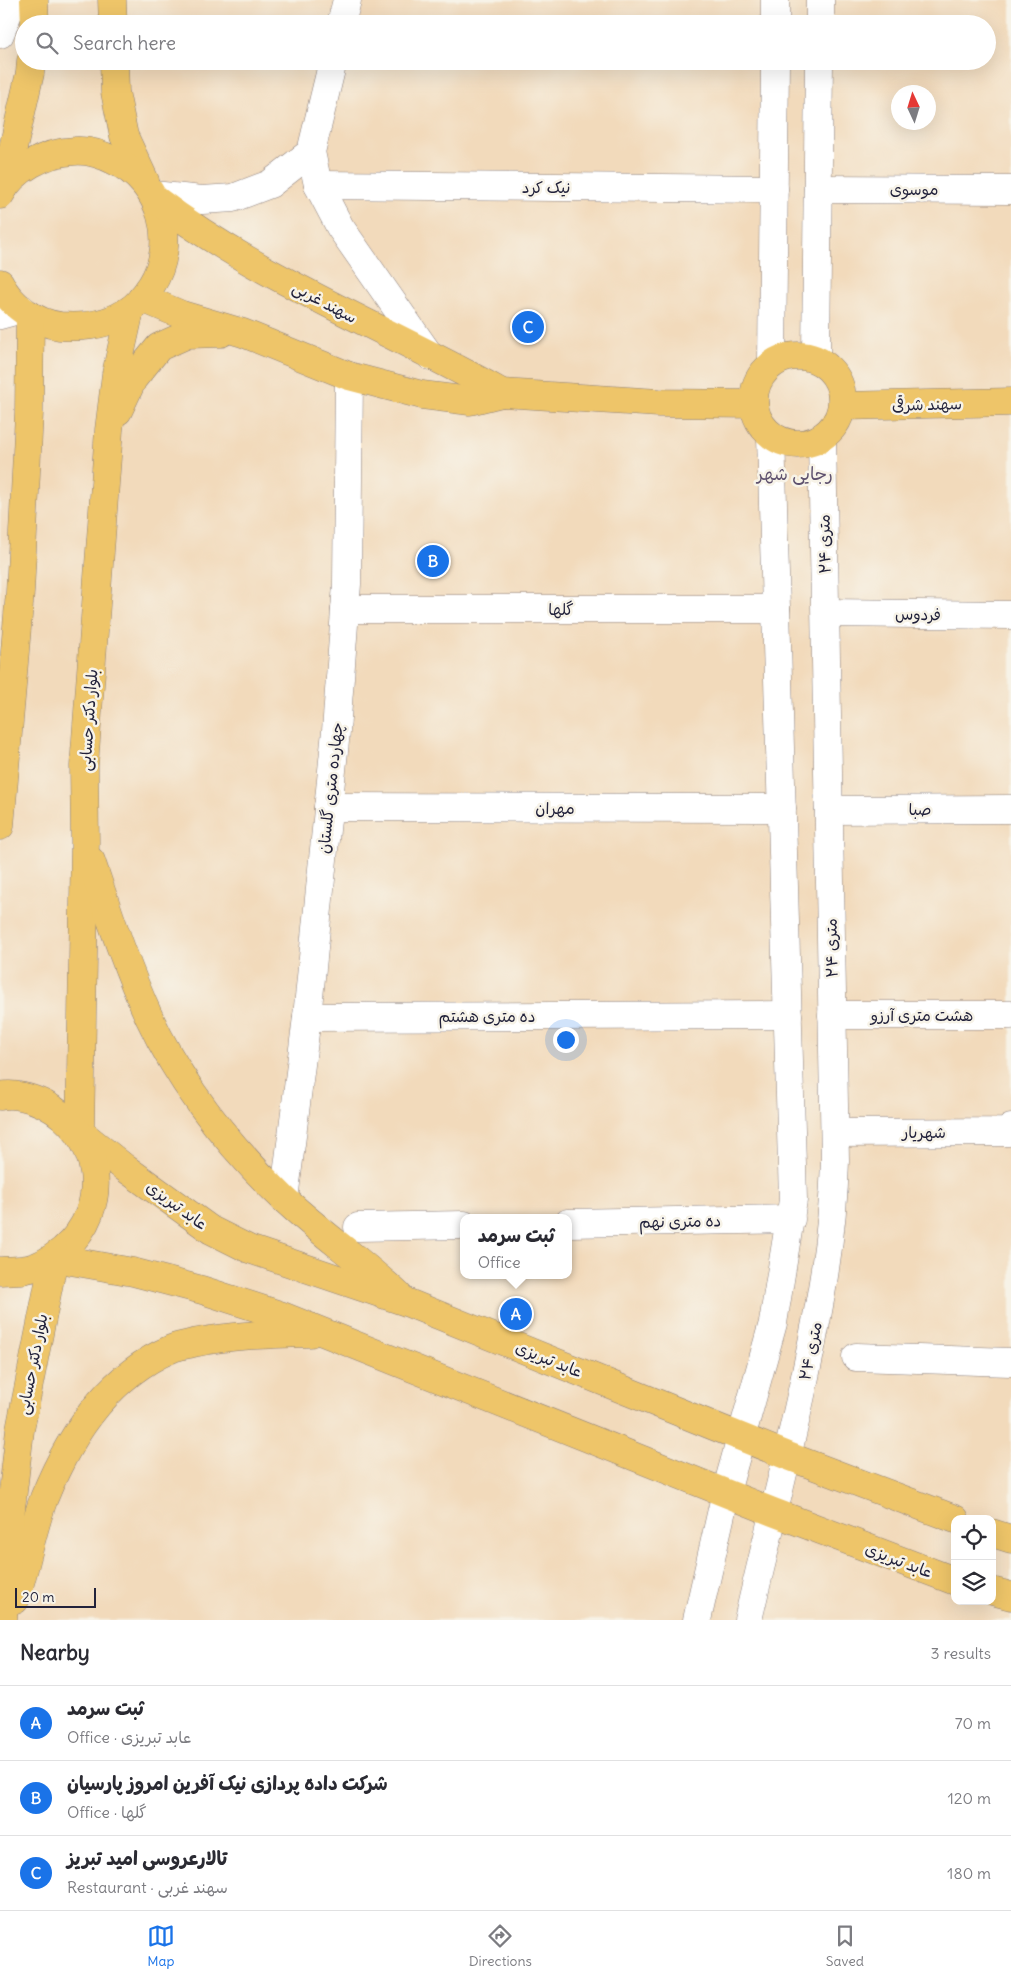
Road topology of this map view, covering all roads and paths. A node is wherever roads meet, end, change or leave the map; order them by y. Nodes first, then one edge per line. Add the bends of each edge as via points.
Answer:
1 (13, 0) edge
2 (34, 0) edge
3 (112, 0) edge
4 (347, 0) edge
5 (775, 0) edge
6 (820, 0) edge
7 (34, 15) edge
8 (113, 15) edge
9 (343, 15) edge
10 (775, 15) edge
11 (820, 15) edge
12 (0, 34) edge
13 (30, 70) edge
14 (114, 70) edge
15 (331, 70) edge
16 (775, 70) edge
17 (819, 70) edge
18 (312, 152) junction
19 (318, 185) junction
20 (774, 189) junction
21 (818, 189) junction
22 (1011, 190) edge
23 (2, 192) edge
24 (152, 194) junction
25 (0, 284) edge
26 (136, 304) junction
27 (17, 313) edge
28 (243, 333) junction
29 (430, 356) junction
30 (816, 358) junction
31 (772, 364) junction
32 (350, 376) junction
33 (502, 393) junction
34 (1011, 402) edge
35 (754, 404) junction
36 (843, 406) junction
37 (109, 430) junction
38 (771, 435) junction
39 (822, 437) junction
40 (345, 609) junction
41 (776, 609) junction
42 (826, 613) junction
43 (1011, 615) edge
44 (328, 807) junction
45 (782, 808) junction
46 (1011, 809) edge
47 (829, 810) junction
48 (0, 826) edge
49 (84, 842) junction
50 (788, 1015) junction
51 (832, 1015) junction
52 (1011, 1015) edge
53 (307, 1017) junction
54 (0, 1096) edge
55 (1011, 1128) edge
56 (80, 1132) junction
57 (834, 1132) junction
58 (792, 1160) junction
59 (836, 1161) junction
60 (284, 1199) junction
61 (791, 1219) junction
62 (572, 1223) edge
63 (460, 1225) edge
64 (358, 1227) dead end
65 (54, 1258) junction
66 (0, 1271) edge
67 (406, 1302) junction
68 (323, 1333) junction
69 (856, 1357) dead end
70 (1011, 1362) edge
71 (741, 1436) junction
72 (788, 1456) junction
73 (726, 1492) junction
74 (773, 1512) junction
75 (951, 1517) edge
76 (996, 1534) edge
77 (1011, 1540) edge
78 (951, 1579) edge
79 (996, 1592) edge
80 (1011, 1596) edge
81 (4, 1620) edge
82 (8, 1620) edge
83 (697, 1620) edge
84 (748, 1620) edge

1 - 12 street
2 - 7 main road
3 - 8 main road
4 - 9 street
5 - 10 street
6 - 11 street
13 - 23 main road
14 - 24 main road via 124,136
15 - 18 street
16 - 20 street
17 - 21 street
18 - 19 street
18 - 24 street via 270,184 233,198 202,200
19 - 20 street, نیک کرد
19 - 29 street via 340,226
20 - 31 street
21 - 22 street, موسوی
21 - 30 street
23 - 24 main road, سهند غربی via 23,168 48,155 75,151 103,155 128,167
24 - 26 main road via 164,224 164,250 157,276
24 - 29 main road, سهند غربی via 188,224 301,290
25 - 27 main road
26 - 27 main road via 107,322 81,328 54,325
26 - 28 main road, سهند غربی
26 - 37 main road, بلوار دکتر حسابی via 116,374
27 - 48 main road via 29,413 20,592
28 - 32 main road, سهند غربی
28 - 37 main road via 188,334 158,346 134,379
29 - 33 main road, سهند غربی
30 - 31 main road via 797,355
30 - 36 main road via 838,379
31 - 35 main road via 757,381
32 - 33 main road, سهند غربی via 422,394 470,401
32 - 40 street, چهارده متری گلستان
33 - 35 main road, سهند غربی via 659,403
34 - 36 main road, سهند شرقی
35 - 38 main road via 760,423
36 - 39 main road via 834,427
37 - 49 main road, بلوار دکتر حسابی via 84,766
38 - 39 main road via 789,443 806,444
38 - 41 street
39 - 42 street, ۲۴ متری
40 - 41 street, گلها
40 - 44 street, چهارده متری گلستان
41 - 45 street
42 - 43 street, فردوس
42 - 47 street, ۲۴ متری
44 - 45 street, مهران
44 - 53 street, چهارده متری گلستان
45 - 50 street
46 - 47 street, صبا
47 - 51 street, ۲۴ متری
49 - 56 main road, بلوار دکتر حسابی
49 - 60 main road via 125,959 165,1047 228,1141
50 - 53 street, ده متری هشتم
50 - 58 street
51 - 52 street, هشت متری آرزو
51 - 57 street, ۲۴ متری
53 - 60 street, چهارده متری گلستان
54 - 56 main road via 34,1099 60,1112
55 - 57 street, شهریار via 1009,1132
56 - 65 main road via 92,1158 96,1186 90,1215 75,1240
56 - 67 main road, عابد تبریزی via 211,1230 249,1249
57 - 59 street, ۲۴ متری
58 - 59 street
58 - 61 street
59 - 72 street, ۲۴ متری via 834,1207 825,1273
60 - 67 main road
61 - 62 street, ده متری نهم
61 - 71 street via 773,1323
63 - 64 street
65 - 66 main road via 27,1269
65 - 68 main road, عابد تبریزی via 133,1272 202,1290
65 - 81 main road, بلوار دکتر حسابی via 20,1430
67 - 71 main road, عابد تبریزی
68 - 73 main road, عابد تبریزی
68 - 82 main road via 237,1336 172,1348 126,1376 105,1394 62,1458 44,1499
69 - 70 street
71 - 72 main road, عابد تبریزی
71 - 73 street
72 - 74 street, ۲۴ متری
72 - 75 main road, عابد تبریزی
73 - 74 main road, عابد تبریزی
73 - 83 street
74 - 78 main road, عابد تبریزی
74 - 84 street
76 - 77 main road
79 - 80 main road

